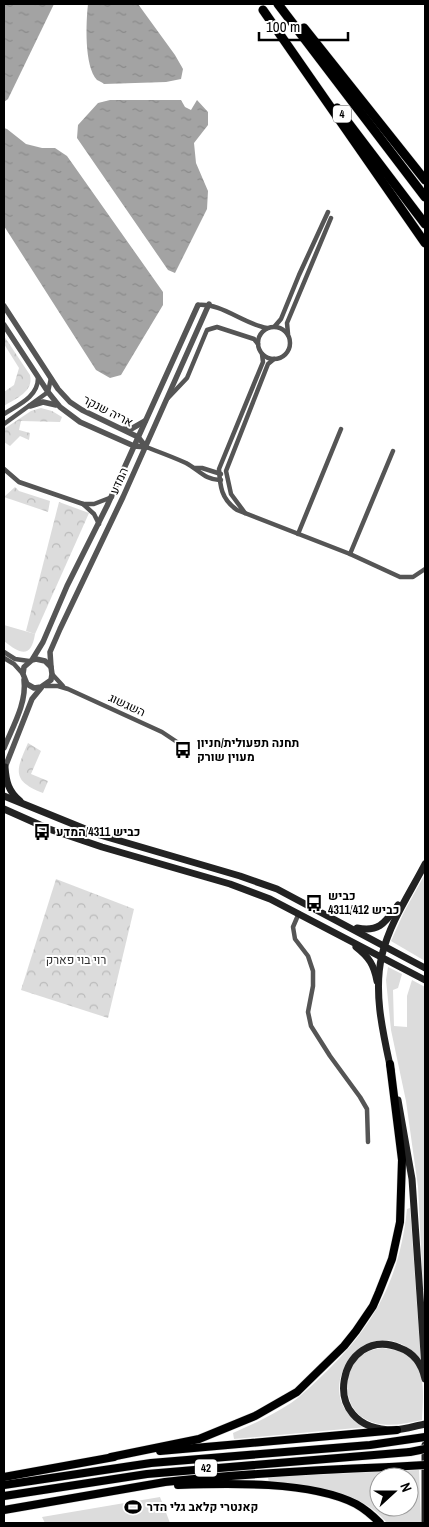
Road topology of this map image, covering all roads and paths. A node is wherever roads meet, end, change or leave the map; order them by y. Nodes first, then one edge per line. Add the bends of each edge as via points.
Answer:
1 (278, 4) edge
2 (284, 4) edge
3 (261, 7) edge
4 (425, 180) edge
5 (425, 197) edge
6 (397, 203) junction
7 (328, 212) dead end
8 (331, 218) dead end
9 (425, 224) edge
10 (425, 243) edge
11 (425, 248) edge
12 (209, 304) junction
13 (198, 305) joint
14 (4, 306) edge
15 (4, 325) edge
16 (275, 326) junction
17 (267, 328) junction
18 (288, 334) junction
19 (258, 344) junction
20 (262, 354) junction
21 (274, 359) junction
22 (38, 378) junction
23 (51, 378) junction
24 (48, 392) junction
25 (168, 399) junction
26 (30, 406) junction
27 (60, 407) junction
28 (4, 414) edge
29 (147, 420) junction
30 (4, 424) edge
31 (118, 428) junction
32 (341, 429) dead end
33 (138, 437) junction
34 (116, 438) junction
35 (134, 446) junction
36 (146, 446) junction
37 (393, 451) dead end
38 (129, 458) junction
39 (195, 468) junction
40 (4, 469) edge
41 (219, 473) junction
42 (227, 477) junction
43 (219, 480) junction
44 (112, 497) junction
45 (83, 504) junction
46 (246, 514) junction
47 (98, 524) junction
48 (298, 534) junction
49 (350, 554) junction
50 (425, 570) edge
51 (4, 652) edge
52 (4, 658) edge
53 (31, 660) junction
54 (50, 667) junction
55 (52, 674) junction
56 (23, 677) junction
57 (43, 687) junction
58 (68, 689) junction
59 (177, 742) dead end
60 (4, 748) edge
61 (4, 768) edge
62 (4, 796) edge
63 (26, 806) junction
64 (4, 809) edge
65 (425, 864) edge
66 (415, 882) junction
67 (299, 913) junction
68 (348, 927) junction
69 (342, 936) junction
70 (385, 946) junction
71 (382, 956) junction
72 (425, 968) edge
73 (425, 980) edge
74 (379, 997) junction
75 (390, 1064) junction
76 (368, 1142) dead end
77 (425, 1368) edge
78 (425, 1379) edge
79 (425, 1424) edge
80 (401, 1429) junction
81 (425, 1437) edge
82 (425, 1445) edge
83 (425, 1449) edge
84 (111, 1457) junction
85 (425, 1465) edge
86 (4, 1477) edge
87 (4, 1485) edge
88 (141, 1487) junction
89 (4, 1496) edge
90 (4, 1510) edge
91 (425, 1522) edge
92 (380, 1523) edge

1 - 5 highway, 4
2 - 4 highway
3 - 6 highway
3 - 9 highway, 4
6 - 10 highway
6 - 11 highway
7 - 16 street via 281,320
8 - 18 street via 287,323
12 - 13 street
12 - 17 street
12 - 25 street, המדע
13 - 29 street, המדע
14 - 23 street, אריה שנקר
15 - 22 street, אריה שנקר
16 - 17 street
16 - 18 street
17 - 19 street
18 - 21 street via 290,349 283,357
19 - 20 street
19 - 25 street via 254,339 217,327 208,330 187,378
20 - 21 street
20 - 41 street via 263,362
21 - 42 street via 268,364 226,471
22 - 24 street, אריה שנקר
22 - 28 street via 33,394
23 - 24 street
23 - 31 street, אריה שנקר via 75,406
24 - 26 street
24 - 27 street, אריה שנקר
25 - 36 street, המדע
26 - 27 street via 47,402
26 - 30 street
27 - 34 street, אריה שנקר via 80,422
29 - 31 street via 131,429
29 - 33 street, המדע
31 - 33 street, אריה שנקר
32 - 48 street
33 - 35 street, המדע
33 - 36 street, אריה שנקר
34 - 35 street, אריה שנקר
34 - 38 street via 126,448
35 - 36 street, אריה שנקר
35 - 38 street, המדע
36 - 39 street
36 - 54 street, המדע via 50,652
37 - 49 street
38 - 44 street, המדע
39 - 41 street
39 - 43 street via 199,473
40 - 45 street via 19,482
41 - 42 street
41 - 43 street
42 - 43 street
42 - 46 street via 231,494
43 - 46 street via 224,497 231,506
44 - 45 street via 94,504
44 - 47 street, המדע
45 - 47 street via 94,514
46 - 48 street
47 - 53 street, המדע
48 - 49 street
49 - 50 street via 400,577 413,577
51 - 53 street via 16,659
52 - 56 street via 14,664
53 - 54 street via 45,660
53 - 56 street via 24,667
54 - 55 street
55 - 57 street
55 - 58 street, השגשוג
56 - 57 street via 30,686
56 - 60 street via 23,698
57 - 58 street, השגשוג
57 - 61 street via 32,698
58 - 59 street, השגשוג
61 - 63 main road via 9,789
62 - 63 main road
63 - 68 main road via 119,842 264,884
64 - 67 main road via 114,851 239,887
65 - 66 main road
66 - 68 main road via 379,927 365,930
66 - 70 main road
67 - 69 main road
67 - 76 street via 292,927 313,971 314,986 308,1012 311,1026 367,1109
68 - 70 main road
69 - 71 main road
69 - 74 main road via 366,954 371,962
70 - 71 main road
70 - 72 main road
71 - 73 main road
71 - 74 main road
74 - 75 main road
75 - 77 main road via 412,1179
75 - 84 highway via 402,1160 400,1222 392,1259 379,1292 356,1331 297,1392 255,1416 200,1439
78 - 80 main road via 414,1357 388,1345 367,1348 357,1354 348,1366 343,1388 352,1412 376,1427
79 - 80 main road
80 - 84 highway
81 - 87 highway, 42 via 151,1463
82 - 91 main road
83 - 89 highway, 42, bridge via 147,1474
84 - 86 highway
85 - 88 highway, bridge via 208,1478
88 - 90 highway
88 - 92 highway via 231,1484 324,1492 357,1505

